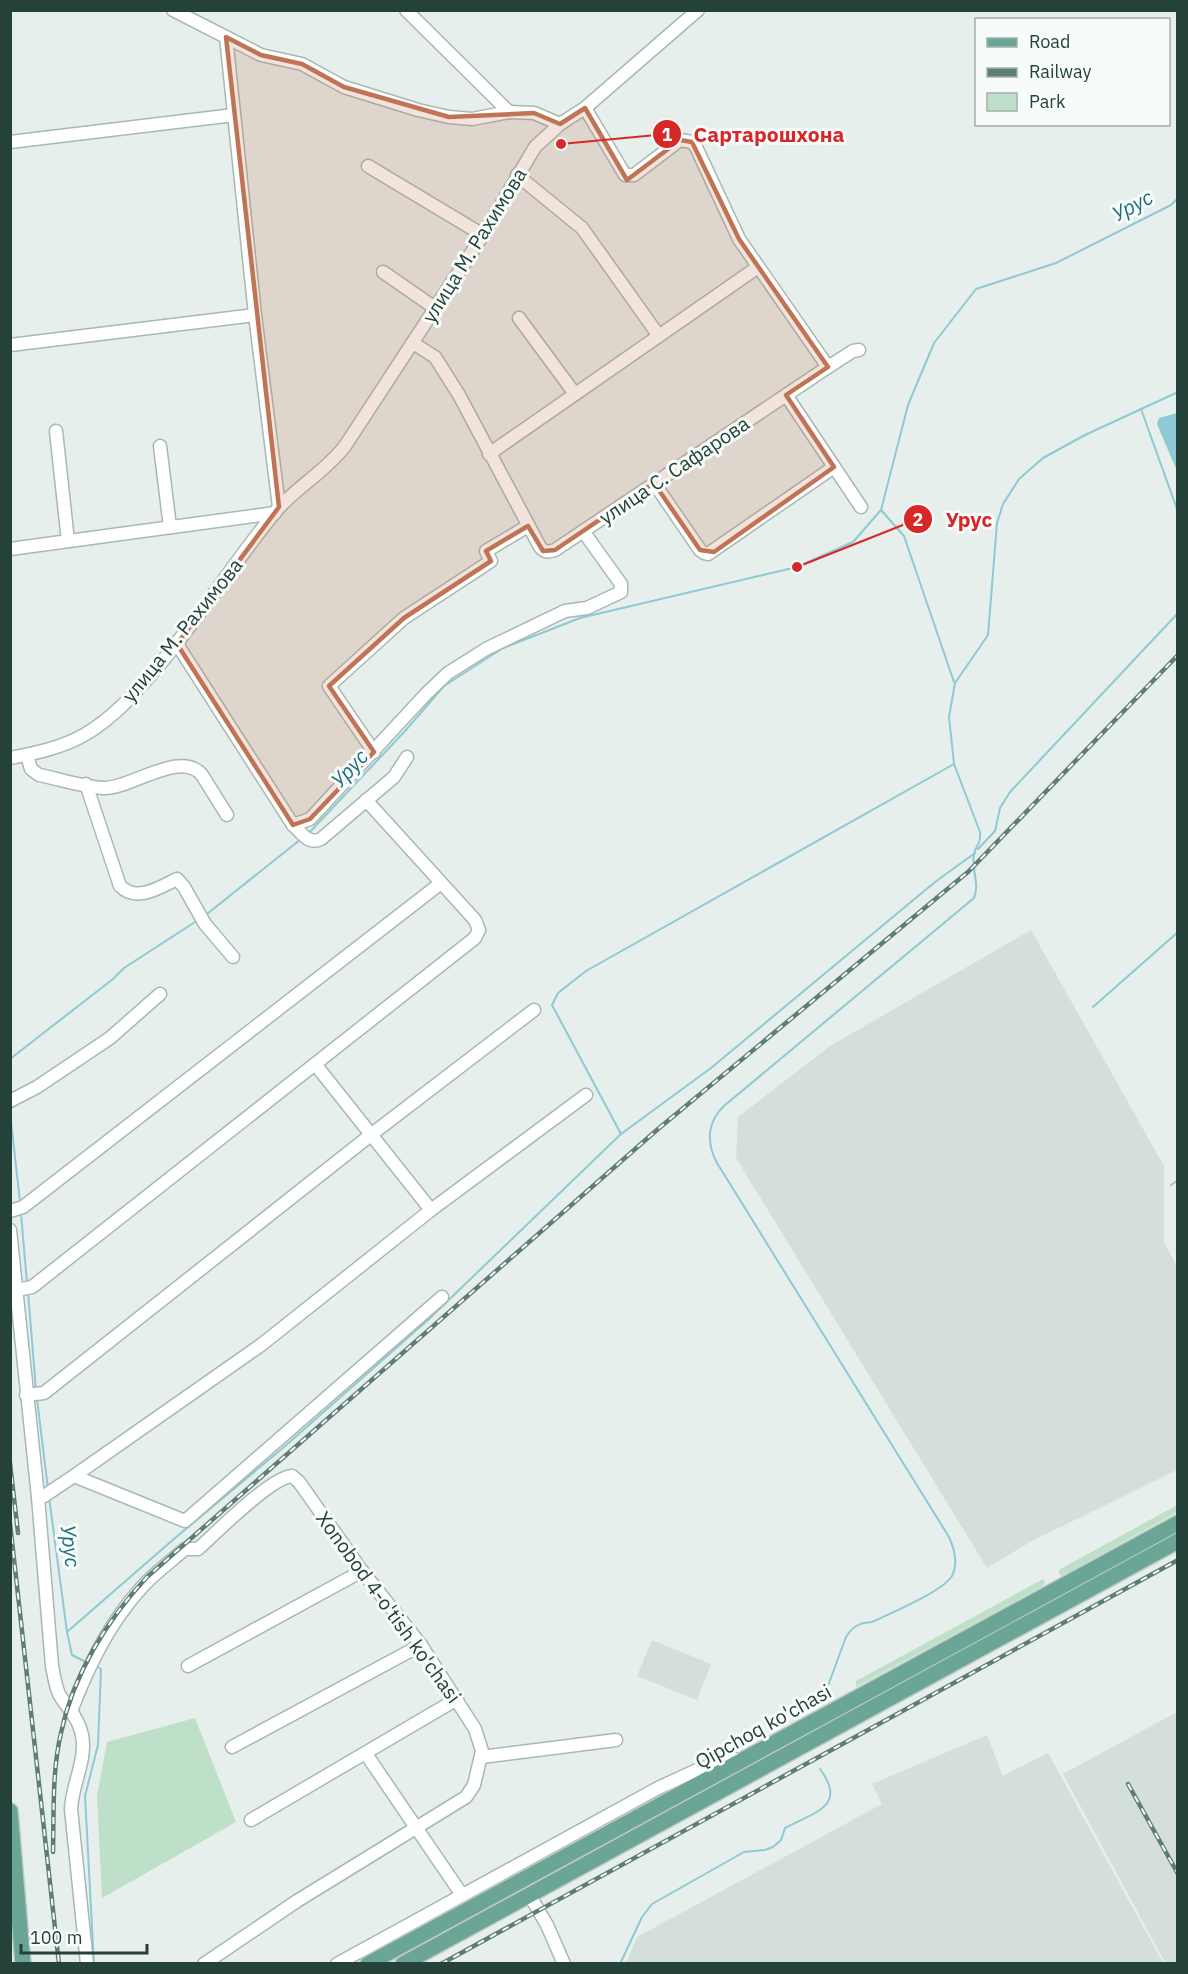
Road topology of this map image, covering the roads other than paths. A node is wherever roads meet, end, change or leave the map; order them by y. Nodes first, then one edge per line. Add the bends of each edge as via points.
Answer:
1 (173, 10) edge
2 (406, 10) edge
3 (698, 10) edge
4 (226, 37) junction
5 (585, 108) junction
6 (509, 112) junction
7 (234, 115) junction
8 (560, 124) junction
9 (10, 142) edge
10 (368, 166) dead end
11 (517, 175) junction
12 (483, 235) junction
13 (758, 267) junction
14 (383, 272) dead end
15 (435, 308) junction
16 (255, 315) junction
17 (519, 318) dead end
18 (659, 336) junction
19 (413, 343) junction
20 (10, 345) edge
21 (859, 350) dead end
22 (828, 367) junction
23 (575, 394) junction
24 (786, 395) junction
25 (56, 431) dead end
26 (159, 446) dead end
27 (489, 454) junction
28 (834, 467) junction
29 (654, 483) junction
30 (861, 507) dead end
31 (277, 510) junction
32 (528, 526) junction
33 (170, 527) junction
34 (583, 531) junction
35 (68, 541) junction
36 (10, 549) edge
37 (177, 644) junction
38 (374, 752) junction
39 (27, 755) junction
40 (407, 757) dead end
41 (10, 758) edge
42 (86, 784) junction
43 (366, 800) junction
44 (227, 815) dead end
45 (301, 832) junction
46 (441, 883) junction
47 (233, 957) dead end
48 (160, 994) dead end
49 (534, 1010) dead end
50 (315, 1064) junction
51 (586, 1095) dead end
52 (12, 1100) edge
53 (372, 1134) junction
54 (17, 1210) edge
55 (431, 1210) junction
56 (10, 1230) edge
57 (17, 1290) junction
58 (442, 1297) dead end
59 (26, 1395) junction
60 (74, 1476) junction
61 (45, 1494) junction
62 (1178, 1523) edge
63 (1178, 1541) edge
64 (362, 1571) junction
65 (421, 1645) junction
66 (188, 1666) dead end
67 (457, 1699) junction
68 (854, 1700) junction
69 (71, 1711) junction
70 (862, 1714) junction
71 (616, 1740) dead end
72 (232, 1747) dead end
73 (767, 1748) junction
74 (366, 1754) junction
75 (481, 1757) junction
76 (10, 1811) edge
77 (251, 1820) dead end
78 (416, 1829) junction
79 (462, 1895) junction
80 (530, 1896) junction
81 (22, 1964) edge
82 (87, 1964) edge
83 (204, 1964) edge
84 (337, 1964) edge
85 (368, 1964) edge
86 (403, 1964) edge
87 (564, 1964) edge

1 - 4 street
2 - 6 street
3 - 5 street, улица М. Рахимова
4 - 6 street via 261,55 302,64 344,87 418,110 472,119
4 - 7 street
5 - 8 street, улица М. Рахимова
5 - 13 street via 625,175 634,175 680,140 692,142 739,240
6 - 8 street via 534,113
7 - 9 street
7 - 16 street
8 - 11 street, улица М. Рахимова via 535,147
10 - 12 street
11 - 12 street, улица М. Рахимова
11 - 18 street via 582,228
12 - 15 street, улица М. Рахимова
13 - 18 street
13 - 22 street
14 - 15 street
15 - 19 street, улица М. Рахимова
16 - 20 street
16 - 31 street
17 - 23 street
18 - 23 street
19 - 27 street, улица С. Сафарова via 435,357
19 - 31 street, улица М. Рахимова via 339,454
21 - 22 street, улица С. Сафарова
22 - 24 street, улица С. Сафарова
23 - 27 street
24 - 28 street
24 - 29 street, улица С. Сафарова
25 - 35 street
26 - 33 street
27 - 32 street, улица С. Сафарова
28 - 29 street via 708,554 700,550
28 - 30 street
29 - 34 street, улица С. Сафарова
31 - 33 street
31 - 37 street, улица М. Рахимова
32 - 34 street, улица С. Сафарова via 543,551 548,552
32 - 38 street via 486,551 491,561 404,618 329,686
33 - 35 street
34 - 38 street via 621,584 621,592 587,608 565,611 486,649 448,673
35 - 36 street
37 - 39 street, улица М. Рахимова via 112,715 66,744
37 - 45 street
38 - 45 street
39 - 41 street, улица М. Рахимова
39 - 42 street via 31,769 39,775
40 - 43 street via 394,777
42 - 44 street via 106,788 165,770 194,767
42 - 47 street via 120,886 139,895 177,879 205,924
43 - 45 street via 315,842
43 - 46 street
46 - 50 street via 478,924 478,934
46 - 54 street
48 - 52 street via 110,1038
49 - 53 street
50 - 53 street
50 - 57 street via 32,1287
51 - 55 street
53 - 55 street
53 - 59 street via 44,1393
55 - 60 street via 261,1345
56 - 57 street
57 - 59 street
58 - 60 street via 185,1521
59 - 61 street
60 - 61 street
61 - 69 street via 52,1666 58,1690
62 - 68 main road, Qipchoq ko'chasi
63 - 70 main road, Qipchoq ko'chasi
64 - 65 street, Xonobod 4-o'tish ko'chasi
64 - 66 street
64 - 69 street, Xonobod 4-o'tish ko'chasi via 296,1478 284,1478 251,1501 198,1550 185,1549 145,1584 96,1652
65 - 67 street, Xonobod 4-o'tish ko'chasi
65 - 72 street
67 - 74 street
67 - 75 street, Xonobod 4-o'tish ko'chasi via 475,1729
68 - 70 main road
68 - 73 main road, Qipchoq ko'chasi
69 - 82 street via 83,1742 71,1809
70 - 80 main road, Qipchoq ko'chasi
71 - 75 street
73 - 79 street via 697,1770 658,1788
73 - 85 main road, Qipchoq ko'chasi
74 - 77 street
74 - 78 street
75 - 78 street, Xonobod 4-o'tish ko'chasi via 474,1785 466,1797
76 - 81 main road
78 - 79 street
78 - 83 street, Xonobod 4-o'tish ko'chasi via 297,1900
79 - 84 street
80 - 86 main road, Qipchoq ko'chasi
80 - 87 street

